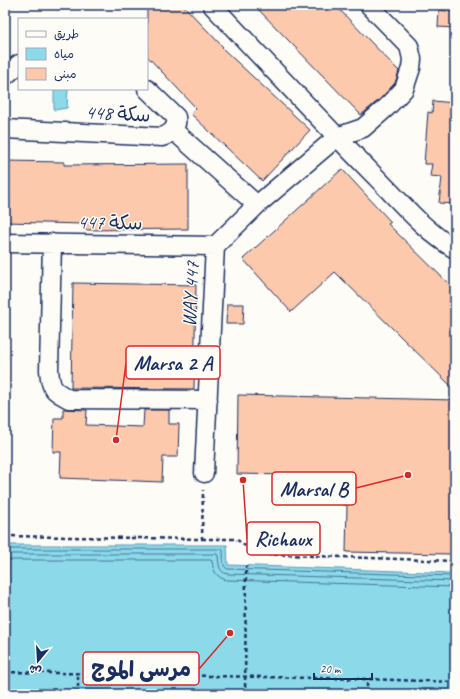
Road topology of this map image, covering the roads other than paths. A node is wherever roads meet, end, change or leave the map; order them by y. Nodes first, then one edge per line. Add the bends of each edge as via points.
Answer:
1 (212, 5) edge
2 (369, 5) edge
3 (18, 65) edge
4 (5, 76) edge
5 (148, 90) edge
6 (5, 129) edge
7 (173, 130) junction
8 (337, 137) junction
9 (257, 205) junction
10 (5, 243) edge
11 (52, 243) junction
12 (451, 244) edge
13 (215, 246) junction
14 (208, 400) junction
15 (204, 474) road end

1 - 8 street
2 - 8 street via 409,46 411,68 404,90 387,107 363,128
3 - 4 street
5 - 7 street, سكة 448 via 176,117
6 - 7 street, سكة 448 via 162,137
7 - 9 street
8 - 9 street, WAY 447
8 - 12 street via 427,228
9 - 13 street, WAY 447
10 - 11 street, سكة 447
11 - 13 street, سكة 447
11 - 14 street via 49,370 50,384 57,392 69,399
13 - 14 street, WAY 447
14 - 15 street, WAY 447

